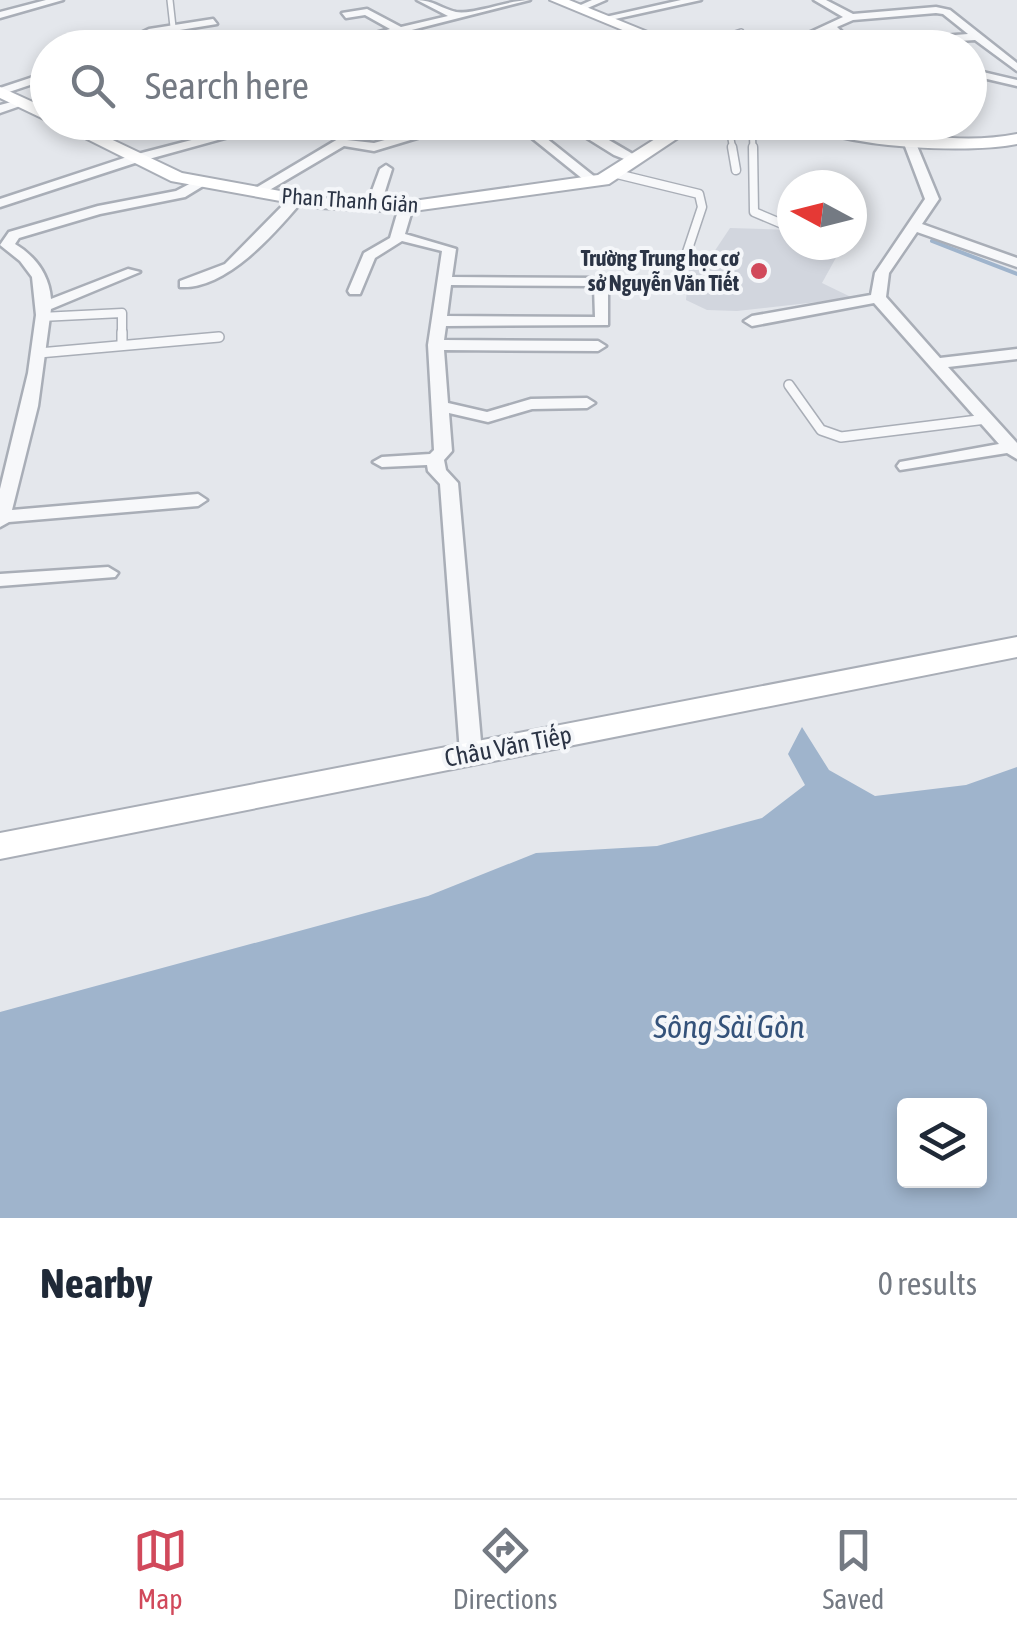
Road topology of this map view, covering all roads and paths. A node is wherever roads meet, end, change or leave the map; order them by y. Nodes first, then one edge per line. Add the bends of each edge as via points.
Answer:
1 (58, 0) edge
2 (170, 0) edge
3 (422, 0) edge
4 (525, 0) edge
5 (557, 0) edge
6 (600, 0) edge
7 (696, 0) edge
8 (819, 0) edge
9 (578, 8) junction
10 (0, 15) edge
11 (346, 15) dead end
12 (457, 16) junction
13 (851, 17) junction
14 (606, 18) junction
15 (213, 22) dead end
16 (829, 26) junction
17 (173, 27) junction
18 (165, 30) edge
19 (399, 30) joint
20 (636, 30) edge
21 (820, 30) edge
22 (834, 30) edge
23 (968, 30) edge
24 (987, 45) edge
25 (1015, 67) edge
26 (987, 69) edge
27 (987, 75) edge
28 (30, 81) edge
29 (1017, 84) edge
30 (0, 92) edge
31 (19, 102) junction
32 (30, 107) edge
33 (0, 109) edge
34 (97, 140) edge
35 (208, 140) edge
36 (399, 140) edge
37 (541, 140) edge
38 (597, 140) edge
39 (667, 140) edge
40 (731, 140) edge
41 (752, 140) edge
42 (909, 140) joint
43 (1017, 140) edge
44 (134, 159) junction
45 (638, 160) junction
46 (386, 169) dead end
47 (736, 170) dead end
48 (617, 174) junction
49 (594, 182) junction
50 (202, 183) junction
51 (256, 192) junction
52 (296, 199) junction
53 (0, 202) edge
54 (372, 207) junction
55 (406, 208) junction
56 (777, 222) edge
57 (916, 227) junction
58 (397, 236) junction
59 (1017, 262) edge
60 (133, 272) dead end
61 (680, 272) dead end
62 (444, 281) junction
63 (185, 284) dead end
64 (355, 291) dead end
65 (878, 298) junction
66 (41, 312) junction
67 (439, 321) junction
68 (752, 321) dead end
69 (219, 336) dead end
70 (436, 345) junction
71 (122, 346) junction
72 (598, 346) dead end
73 (40, 353) junction
74 (1017, 354) edge
75 (938, 363) junction
76 (788, 385) dead end
77 (587, 403) dead end
78 (439, 406) junction
79 (986, 419) junction
80 (1014, 450) edge
81 (436, 459) junction
82 (382, 462) dead end
83 (8, 465) edge
84 (906, 466) dead end
85 (198, 500) dead end
86 (0, 519) edge
87 (108, 573) dead end
88 (0, 580) edge
89 (1017, 648) edge
90 (472, 753) junction
91 (0, 846) edge

1 - 10 street
2 - 17 lane
3 - 12 street
4 - 12 street
5 - 9 street
6 - 9 street
7 - 14 street
8 - 13 street
9 - 14 street
11 - 19 street via 366,12
12 - 19 street
13 - 16 street
13 - 23 street via 936,10
14 - 20 street
15 - 17 street
16 - 21 street
16 - 22 street
17 - 18 street
24 - 25 street
25 - 26 street
27 - 29 street
28 - 30 street
30 - 31 street
31 - 32 street
31 - 33 street
34 - 44 street, Phan Thanh Giản
35 - 44 street
36 - 51 street via 374,147 342,142
37 - 49 street
38 - 45 street
39 - 45 street, Phan Thanh Giản
40 - 47 lane
41 - 56 lane via 754,212
42 - 43 street
42 - 57 street via 932,199
44 - 50 street, Phan Thanh Giản
44 - 53 street
45 - 48 street, Phan Thanh Giản
46 - 54 street
48 - 49 street, Phan Thanh Giản
48 - 61 lane via 632,184 699,194 702,207
49 - 55 street, Phan Thanh Giản
50 - 51 street, Phan Thanh Giản
50 - 66 street via 14,235 6,244 38,276
51 - 52 street, Phan Thanh Giản
52 - 54 street, Phan Thanh Giản
52 - 63 street via 230,267
54 - 55 street, Phan Thanh Giản
55 - 58 street
57 - 59 street
57 - 65 street via 882,273
58 - 62 street via 449,250
58 - 64 street via 369,256
60 - 66 street
62 - 67 street
62 - 67 street via 602,282 602,322
65 - 68 street
65 - 75 street
66 - 71 lane via 122,314
66 - 73 street
67 - 70 street
69 - 71 lane
70 - 72 street
70 - 78 street
71 - 73 lane
73 - 83 street
74 - 75 street
75 - 79 street
76 - 79 lane via 821,430 841,437
77 - 78 street via 531,404 488,417
78 - 81 street via 443,452
79 - 80 street
80 - 84 street
81 - 82 street
81 - 90 street via 448,483
83 - 86 street
85 - 86 street
87 - 88 street
89 - 90 street, Châu Văn Tiếp
90 - 91 street, Châu Văn Tiếp

